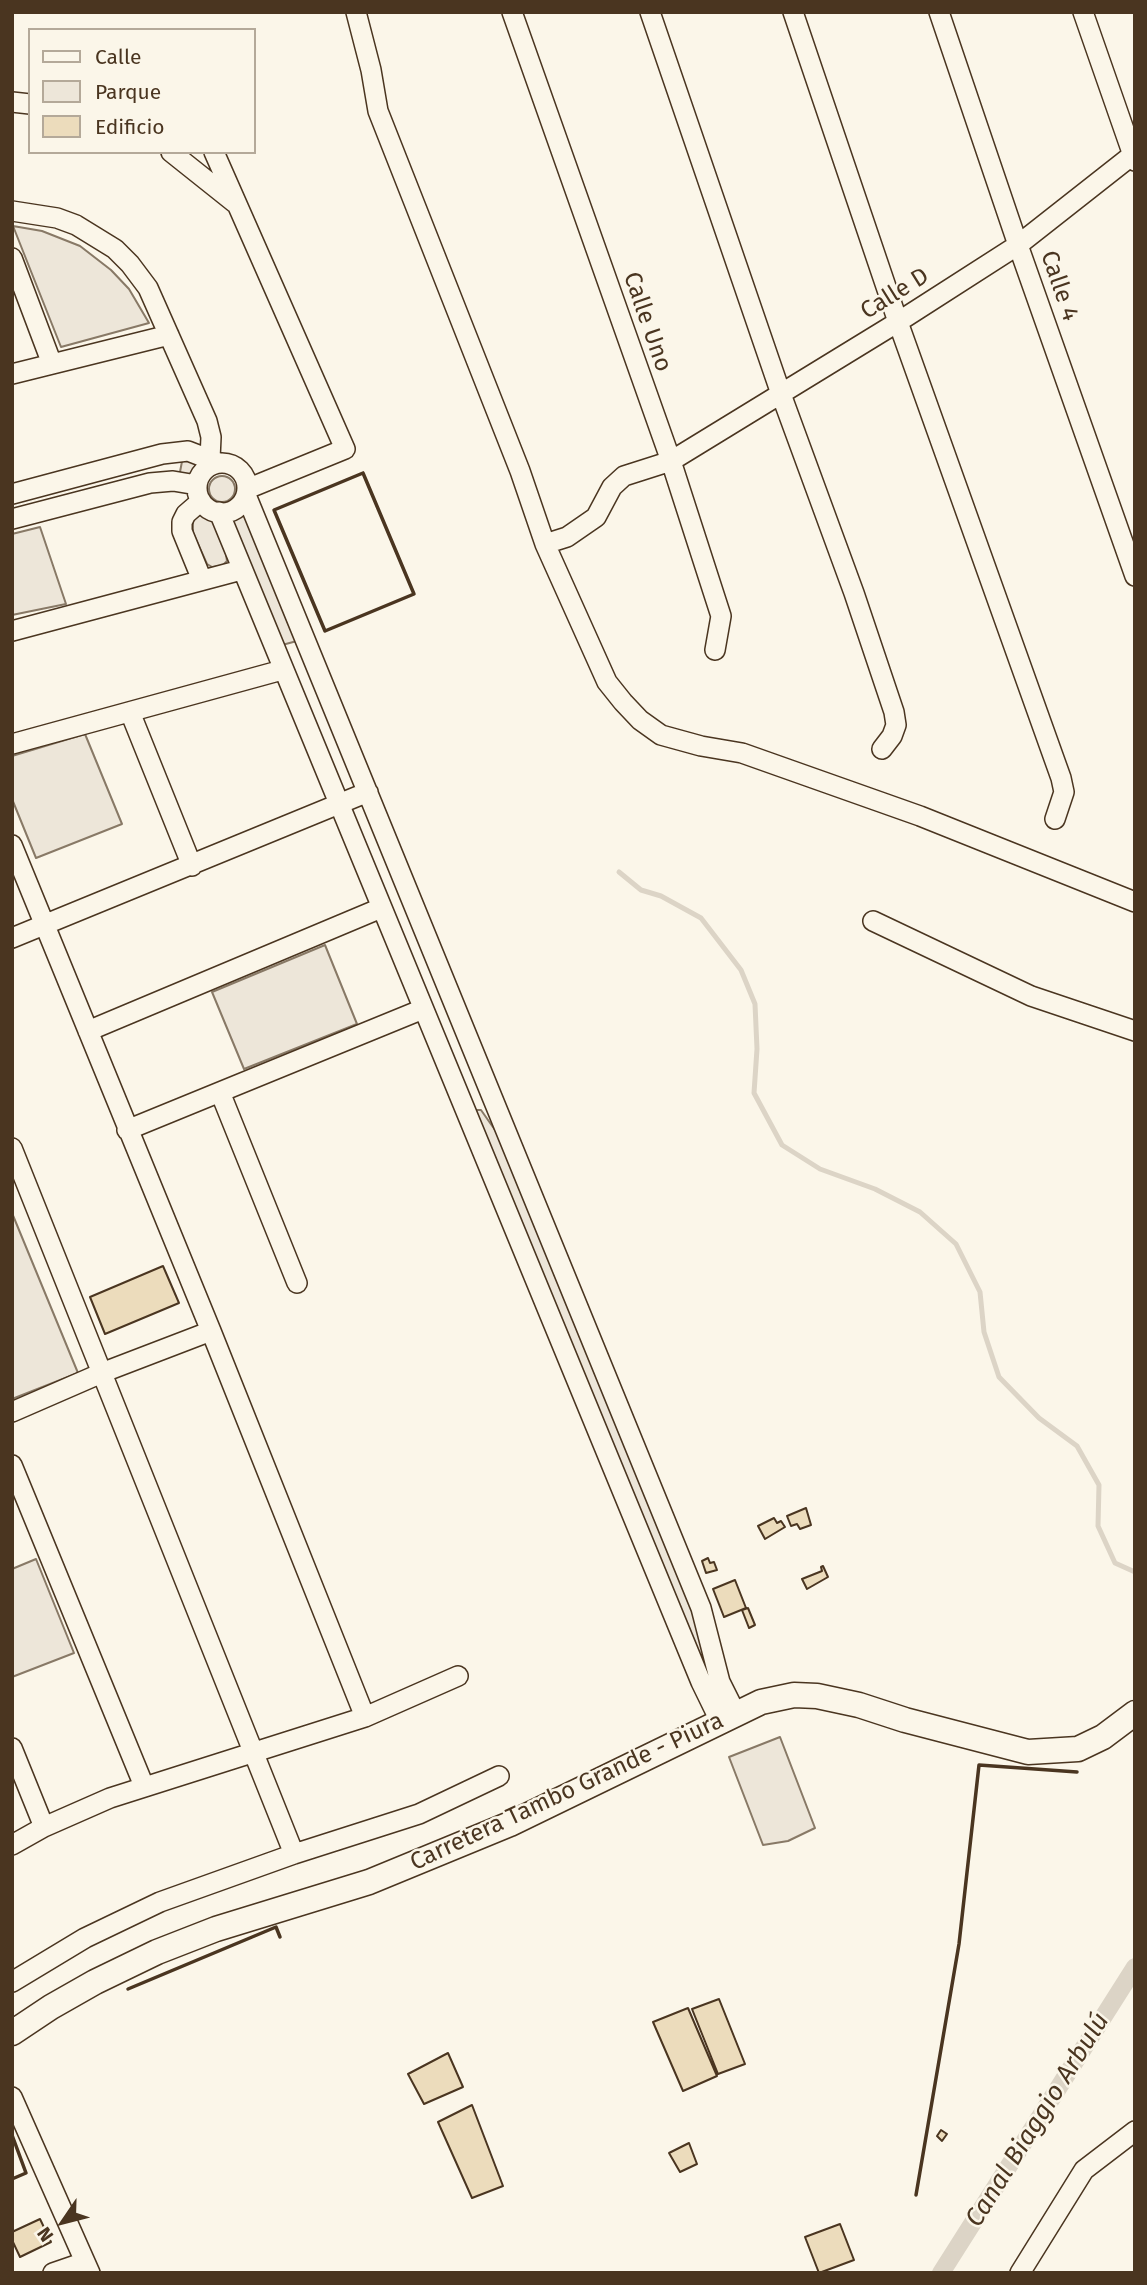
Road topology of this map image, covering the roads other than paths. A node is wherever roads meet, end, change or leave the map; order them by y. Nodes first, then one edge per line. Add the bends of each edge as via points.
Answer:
1 (356, 12) edge
2 (512, 12) edge
3 (650, 12) edge
4 (793, 12) edge
5 (940, 12) edge
6 (1083, 12) edge
7 (173, 154) edge
8 (215, 154) edge
9 (1134, 156) edge
10 (238, 206) junction
11 (12, 211) edge
12 (1018, 245) junction
13 (12, 258) edge
14 (898, 322) junction
15 (169, 334) junction
16 (52, 364) junction
17 (12, 374) edge
18 (780, 394) junction
19 (214, 461) junction
20 (671, 461) junction
21 (246, 492) junction
22 (199, 493) junction
23 (12, 494) edge
24 (219, 512) junction
25 (12, 519) edge
26 (545, 544) junction
27 (241, 569) junction
28 (1135, 576) edge
29 (202, 580) junction
30 (12, 631) edge
31 (715, 650) dead end
32 (282, 670) junction
33 (130, 712) junction
34 (12, 744) edge
35 (882, 749) dead end
36 (368, 792) junction
37 (338, 804) junction
38 (1055, 819) dead end
39 (12, 845) edge
40 (192, 866) junction
41 (1135, 902) edge
42 (381, 908) junction
43 (873, 921) dead end
44 (44, 925) junction
45 (12, 938) edge
46 (423, 1009) junction
47 (88, 1031) junction
48 (1135, 1031) edge
49 (220, 1092) junction
50 (127, 1130) junction
51 (12, 1148) edge
52 (297, 1283) dead end
53 (211, 1331) junction
54 (104, 1372) junction
55 (12, 1412) edge
56 (12, 1465) edge
57 (458, 1676) dead end
58 (1135, 1713) edge
59 (365, 1717) junction
60 (728, 1718) junction
61 (12, 1748) edge
62 (254, 1751) junction
63 (499, 1776) dead end
64 (144, 1786) junction
65 (44, 1827) junction
66 (12, 1845) edge
67 (294, 1854) junction
68 (12, 1982) edge
69 (12, 2033) edge
70 (12, 2097) edge
71 (1135, 2131) edge
72 (88, 2267) edge
73 (53, 2273) edge
74 (1020, 2273) edge

1 - 26 street via 378,111
2 - 20 street, Calle Uno
3 - 18 street
4 - 14 street
5 - 12 street, Calle 4
6 - 9 street
7 - 10 street
8 - 10 street
9 - 12 street, Calle D
10 - 21 street via 345,449
11 - 15 street via 57,218 115,249 148,288
12 - 14 street, Calle D
12 - 28 street, Calle 4
13 - 16 street
14 - 18 street, Calle D
14 - 38 street via 1061,778 1063,792
15 - 16 street
15 - 19 street via 207,421
16 - 17 street
18 - 20 street, Calle D
18 - 35 street via 894,712 896,725
19 - 21 street via 241,472
19 - 22 street via 204,470
19 - 23 street via 188,451 162,454
20 - 26 street, Calle D via 624,476 612,487 596,517 567,537
20 - 31 street, Calle Uno via 721,616
21 - 24 street via 237,508
21 - 36 street
22 - 24 street via 206,507
22 - 25 street via 173,481 150,483
22 - 29 street via 182,522 182,531
24 - 27 street
26 - 41 street via 607,682 640,720 661,736 742,752 920,816
27 - 29 street
27 - 32 street
29 - 30 street
32 - 33 street
32 - 37 street
33 - 34 street
33 - 40 street
36 - 37 street
36 - 60 street via 701,1608
37 - 40 street
37 - 42 street
39 - 44 street
40 - 44 street
42 - 46 street
42 - 47 street
43 - 48 street via 1031,996
44 - 45 street
44 - 47 street
46 - 49 street
46 - 60 street via 701,1682
47 - 50 street
49 - 50 street
49 - 52 street
50 - 53 street
51 - 54 street
53 - 54 street
53 - 59 street
54 - 55 street
54 - 62 street
56 - 64 street
57 - 59 street
58 - 60 main road, Carretera Tambo Grande - Piura via 1078,1749 1053,1752 1028,1752 817,1696 794,1695 761,1703
59 - 62 street
60 - 69 main road, Carretera Tambo Grande - Piura via 498,1829 369,1882 216,1929 158,1952 95,1982
61 - 65 street
62 - 64 street
62 - 67 street
63 - 67 street via 419,1814
64 - 65 street
65 - 66 street
67 - 68 street via 160,1902 85,1938
70 - 72 street
71 - 74 street via 1084,2170
72 - 73 street

